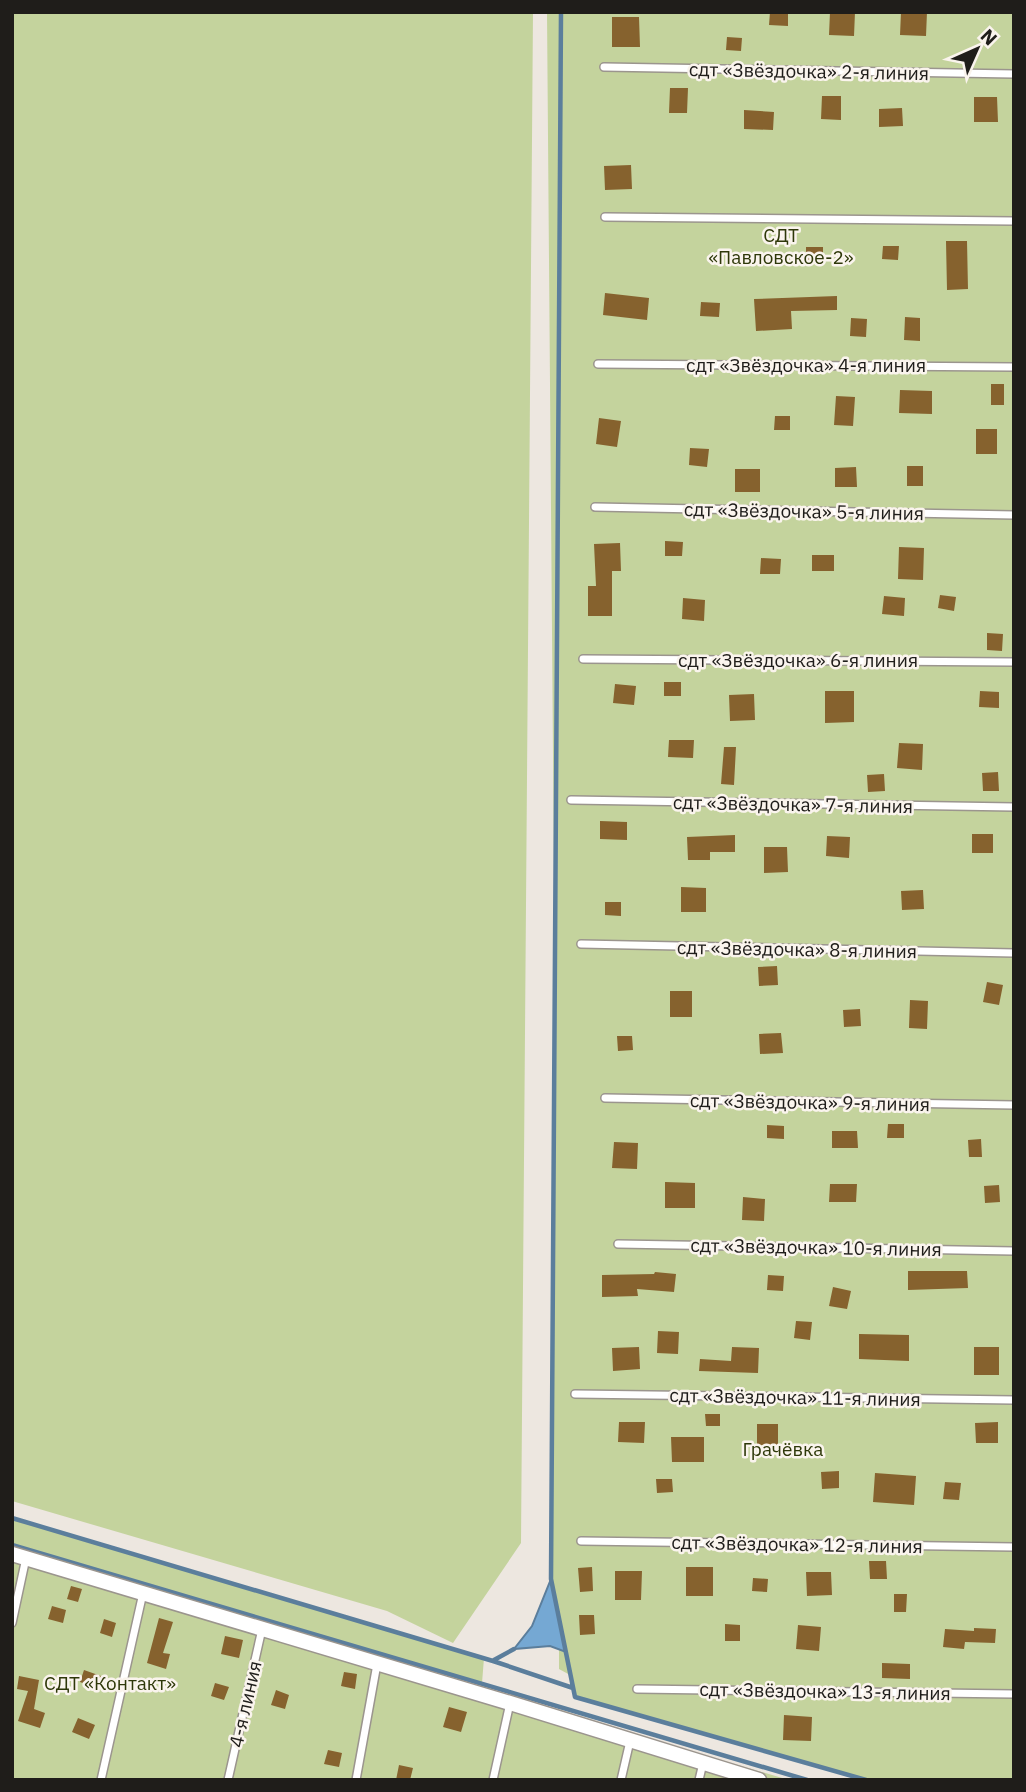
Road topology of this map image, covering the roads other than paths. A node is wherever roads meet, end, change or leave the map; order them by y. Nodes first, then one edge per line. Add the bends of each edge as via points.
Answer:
1 (604, 67) dead end
2 (1014, 74) edge
3 (604, 216) dead end
4 (1014, 221) edge
5 (598, 364) dead end
6 (1014, 367) edge
7 (595, 508) dead end
8 (1014, 515) edge
9 (583, 659) dead end
10 (1014, 662) edge
11 (572, 800) dead end
12 (1014, 807) edge
13 (581, 944) dead end
14 (1014, 953) edge
15 (605, 1098) dead end
16 (1014, 1105) edge
17 (618, 1244) dead end
18 (1014, 1251) edge
19 (575, 1394) dead end
20 (1014, 1400) edge
21 (581, 1541) dead end
22 (1014, 1547) edge
23 (19, 1556) edge
24 (143, 1593) junction
25 (12, 1623) edge
26 (262, 1629) junction
27 (378, 1663) junction
28 (636, 1689) dead end
29 (1014, 1694) edge
30 (510, 1703) junction
31 (630, 1741) junction
32 (703, 1763) junction
33 (102, 1780) edge
34 (228, 1780) edge
35 (356, 1780) edge
36 (493, 1780) edge
37 (621, 1780) edge
38 (699, 1780) edge
39 (759, 1780) edge

1 - 2 lane, сдт «Звёздочка» 2-я линия
3 - 4 lane
5 - 6 lane, сдт «Звёздочка» 4-я линия
7 - 8 lane, сдт «Звёздочка» 5-я линия
9 - 10 lane, сдт «Звёздочка» 6-я линия
11 - 12 lane, сдт «Звёздочка» 7-я линия
13 - 14 lane, сдт «Звёздочка» 8-я линия
15 - 16 lane, сдт «Звёздочка» 9-я линия
17 - 18 lane, сдт «Звёздочка» 10-я линия
19 - 20 lane, сдт «Звёздочка» 11-я линия
21 - 22 lane, сдт «Звёздочка» 12-я линия
23 - 24 street
23 - 25 lane
24 - 26 street
24 - 33 lane
26 - 27 street
26 - 34 lane, 4-я линия
27 - 30 street
27 - 35 lane
28 - 29 lane, сдт «Звёздочка» 13-я линия
30 - 31 street
30 - 36 lane
31 - 32 street
31 - 37 lane
32 - 38 lane
32 - 39 street

